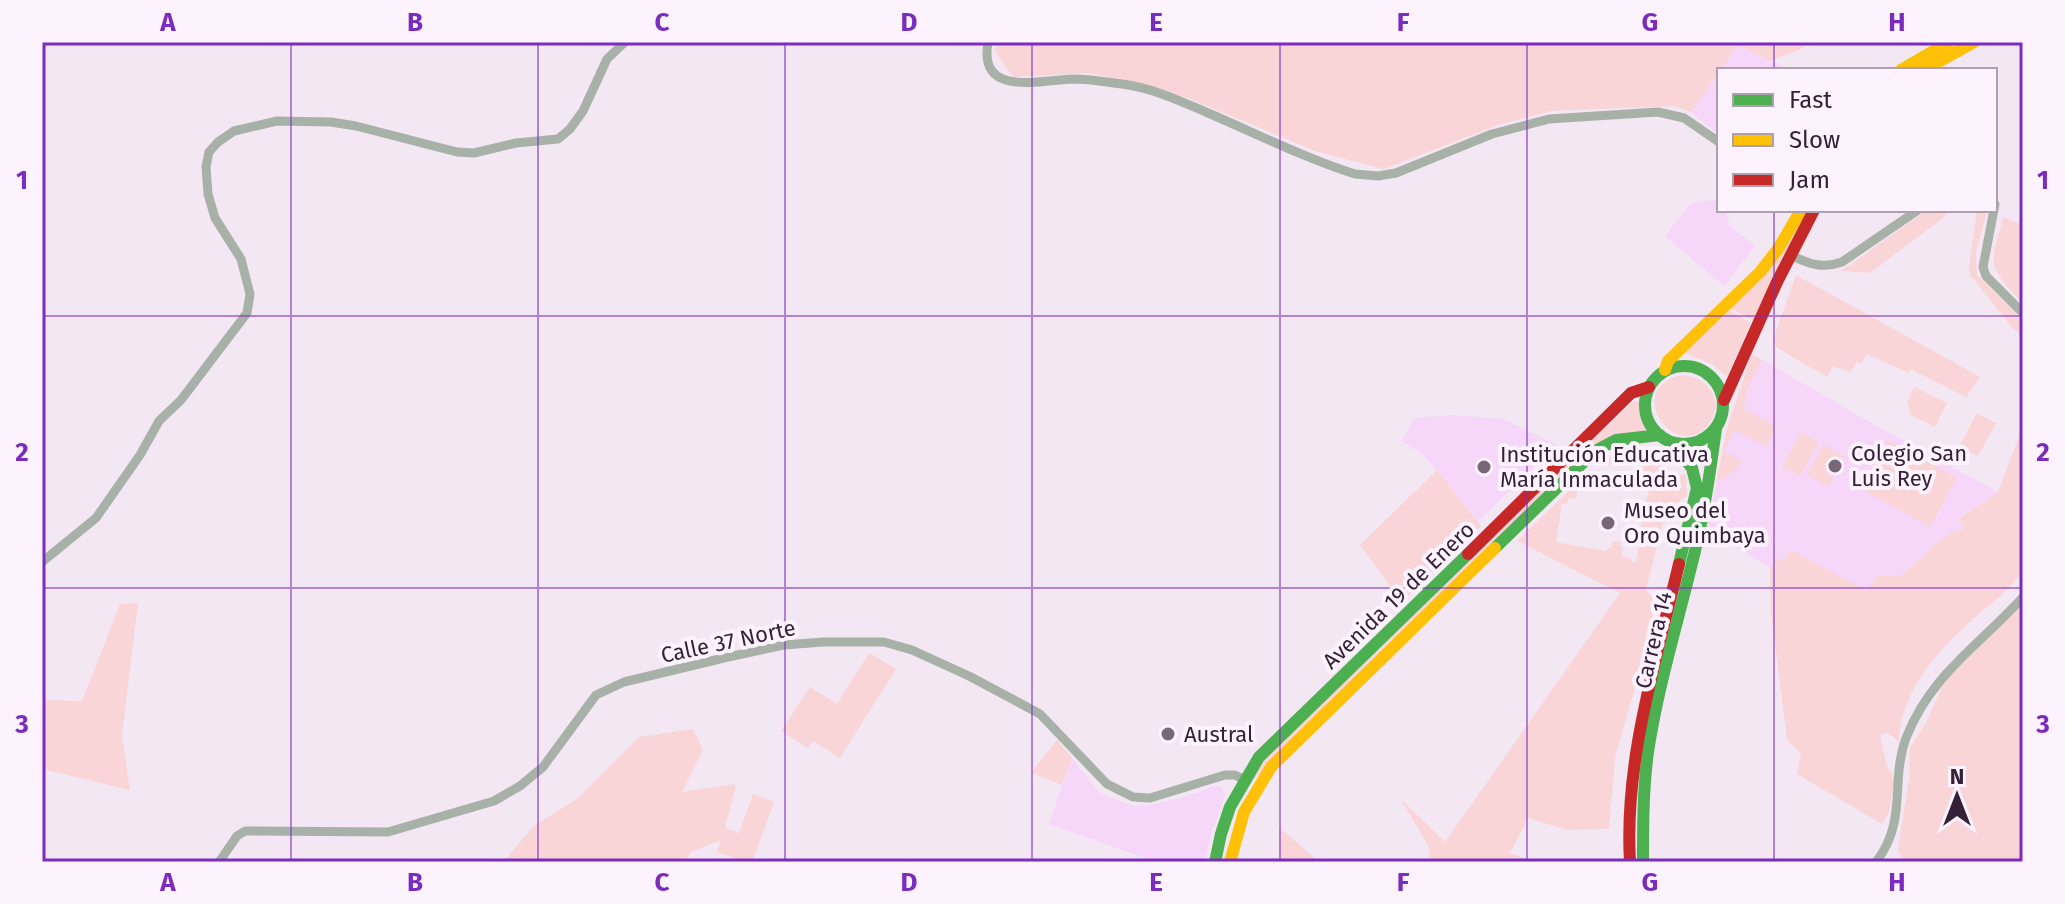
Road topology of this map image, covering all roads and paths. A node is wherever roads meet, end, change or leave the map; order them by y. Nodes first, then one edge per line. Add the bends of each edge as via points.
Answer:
1 (625, 42) edge
2 (988, 42) edge
3 (1949, 42) edge
4 (1974, 42) edge
5 (1904, 68) edge
6 (1928, 68) edge
7 (1717, 140) edge
8 (1800, 212) edge
9 (1813, 212) edge
10 (1915, 212) edge
11 (1993, 212) edge
12 (1791, 255) junction
13 (2023, 313) edge
14 (1665, 370) junction
15 (1649, 387) junction
16 (1724, 400) junction
17 (1716, 429) junction
18 (1660, 435) junction
19 (1673, 443) junction
20 (42, 562) edge
21 (2023, 597) edge
22 (1245, 779) junction
23 (1256, 789) junction
24 (219, 862) edge
25 (1215, 862) edge
26 (1230, 862) edge
27 (1630, 862) edge
28 (1643, 862) edge
29 (1876, 862) edge

1 - 20 street via 607,59 583,111 558,139 457,152 356,126 277,121 234,131 218,142 206,167 208,194 215,218 241,259 250,294 247,313 159,421 96,518
2 - 7 street via 990,67 1009,83 1073,79 1139,87 1355,174 1396,173 1519,125 1613,113 1672,114
3 - 5 main road
4 - 6 main road
8 - 14 main road via 1760,272 1668,361
9 - 12 main road
10 - 12 street via 1829,267
11 - 13 street via 1983,267
12 - 16 main road
14 - 15 main road
14 - 16 main road via 1688,365 1703,370 1715,379
15 - 18 main road via 1647,417
15 - 22 main road, Avenida 19 de Enero via 1631,393 1259,757
16 - 17 main road
17 - 19 main road via 1697,442
17 - 28 main road, Carrera 14 via 1709,488 1648,749
18 - 19 main road
18 - 23 main road, Avenida 19 de Enero via 1616,440 1595,451 1271,767
19 - 27 main road, Carrera 14 via 1692,468 1697,488 1636,747
21 - 29 street via 1947,670 1907,736 1894,829
22 - 23 street
22 - 24 street, Calle 37 Norte via 1225,775 1150,798 1133,797 1107,784 1040,714 912,650 861,640 784,645 624,682 596,695 543,767 494,801 388,832 245,831
22 - 25 main road, Avenida 19 de Enero via 1222,825
23 - 26 main road, Avenida 19 de Enero via 1237,830

